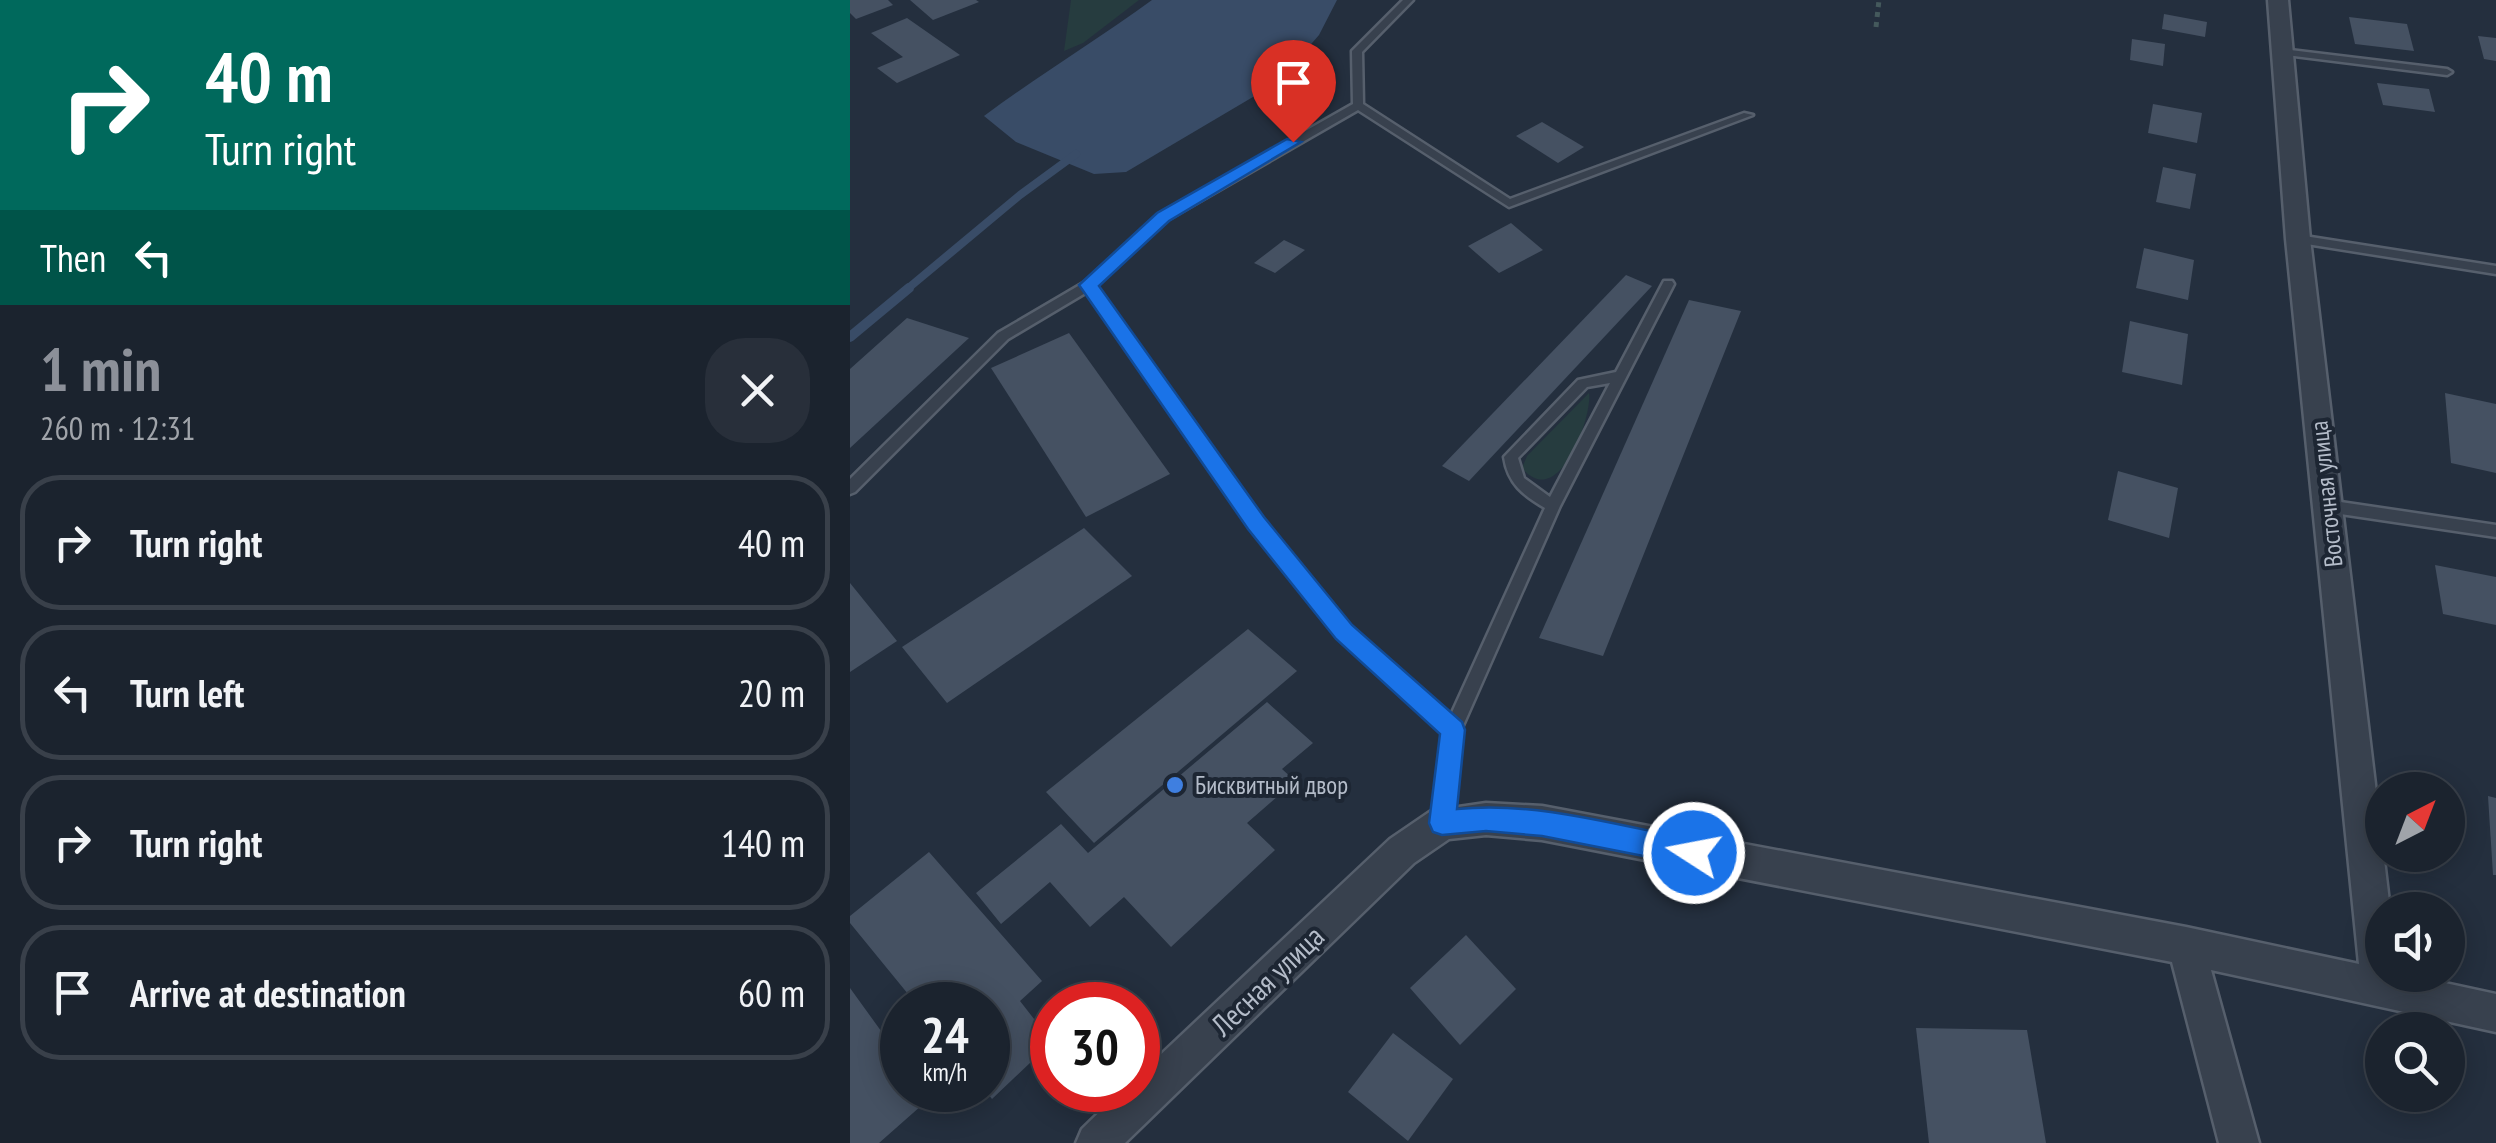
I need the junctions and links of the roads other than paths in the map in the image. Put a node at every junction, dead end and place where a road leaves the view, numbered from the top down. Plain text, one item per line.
1 (1408, 0) edge
2 (2278, 0) edge
3 (2282, 52) junction
4 (2447, 72) dead end
5 (1358, 105) junction
6 (1748, 115) dead end
7 (2298, 239) junction
8 (2496, 270) edge
9 (1668, 284) dead end
10 (1089, 285) junction
11 (1620, 376) junction
12 (850, 488) edge
13 (1553, 506) junction
14 (2327, 506) junction
15 (2496, 531) edge
16 (1453, 730) junction
17 (1442, 823) junction
18 (2370, 892) edge
19 (2186, 946) junction
20 (2365, 984) edge
21 (2402, 992) edge
22 (2496, 1013) edge
23 (1096, 1143) edge
24 (2239, 1143) edge

1 - 5 lane
2 - 3 street, Восточная улица
3 - 4 lane
3 - 7 street, Восточная улица
5 - 6 lane
5 - 10 lane
7 - 8 lane
7 - 14 street, Восточная улица
9 - 11 lane
10 - 12 lane
10 - 16 lane
11 - 13 lane
11 - 13 lane
13 - 16 lane
14 - 15 lane
14 - 18 street, Восточная улица
16 - 17 lane
17 - 19 street
17 - 23 street, Лесная улица
19 - 20 street
19 - 24 street
21 - 22 street

